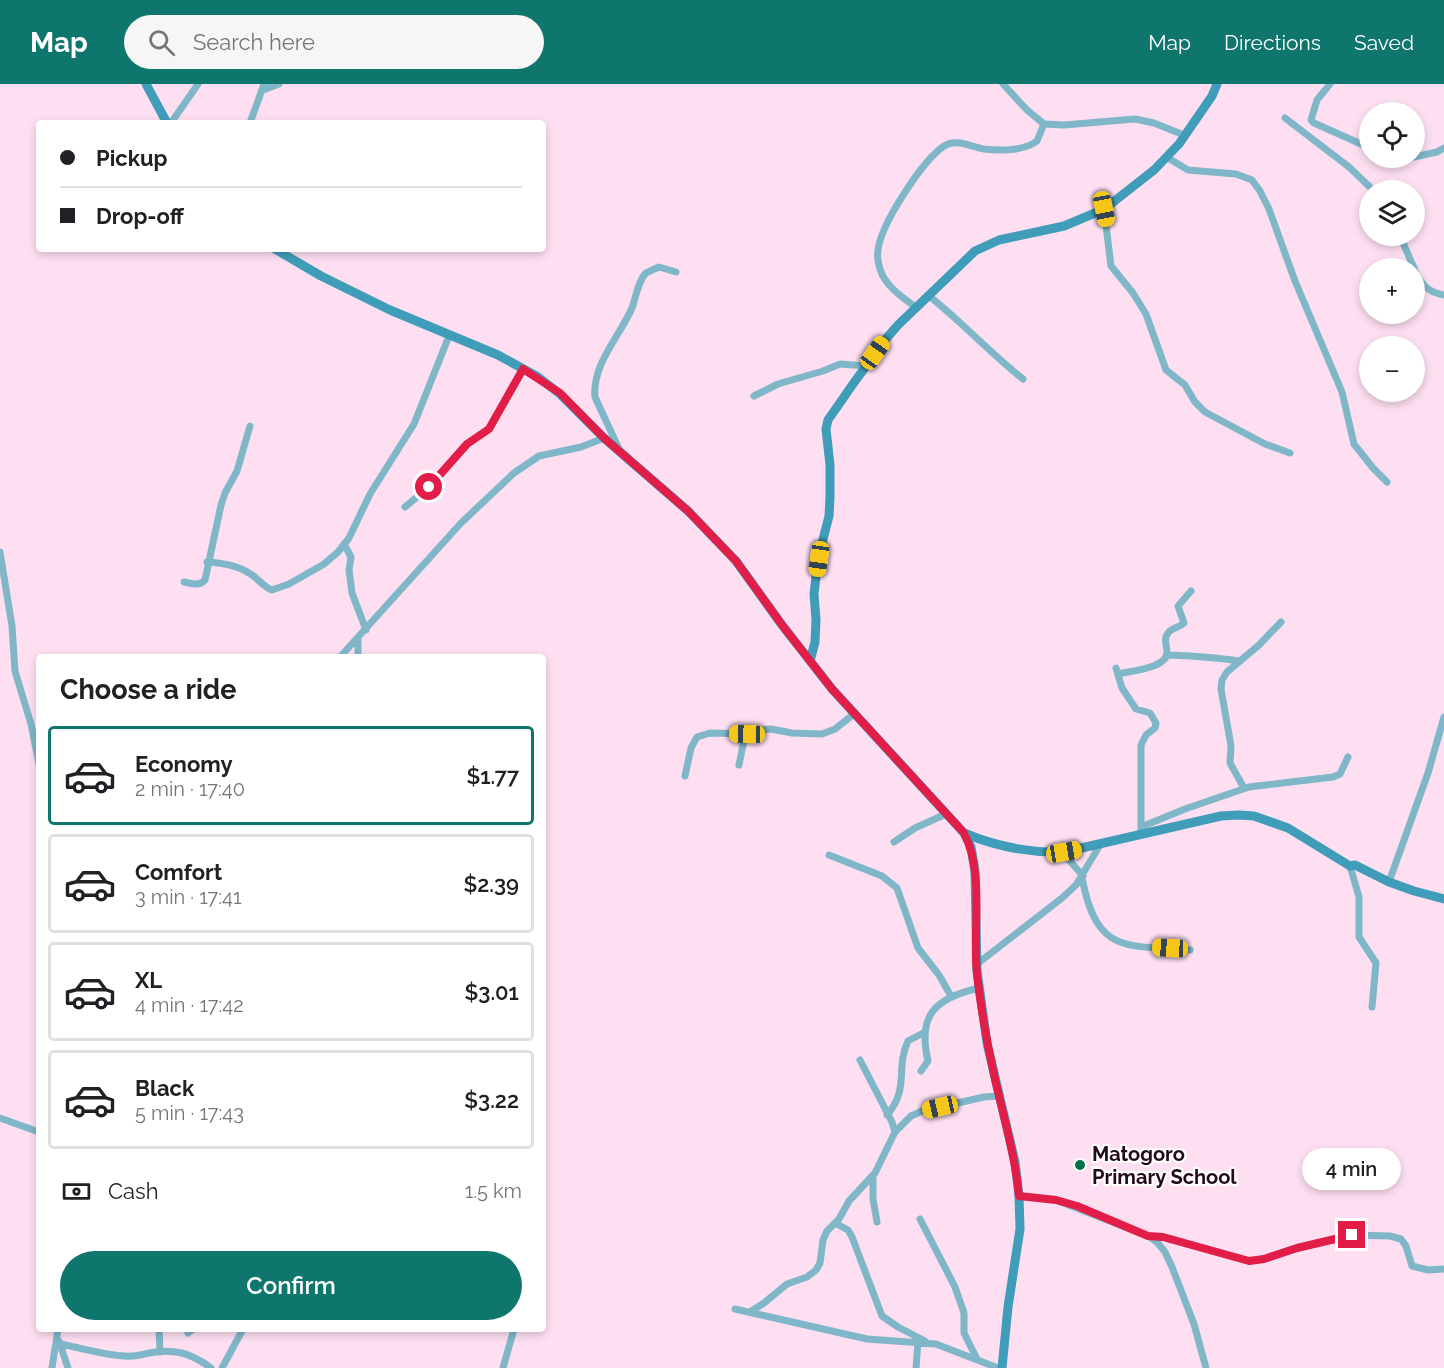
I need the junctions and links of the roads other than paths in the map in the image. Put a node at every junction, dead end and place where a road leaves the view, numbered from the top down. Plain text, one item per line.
1 (146, 84) edge
2 (198, 84) edge
3 (279, 84) edge
4 (1003, 84) edge
5 (1217, 84) edge
6 (1330, 84) edge
7 (263, 87) edge
8 (1285, 118) dead end
9 (165, 120) edge
10 (173, 120) edge
11 (251, 120) edge
12 (1044, 124) junction
13 (1185, 135) junction
14 (1359, 143) edge
15 (1443, 150) edge
16 (1425, 156) edge
17 (1168, 158) junction
18 (1363, 180) edge
19 (1104, 209) junction
20 (280, 252) edge
21 (676, 272) dead end
22 (1425, 288) edge
23 (1444, 295) edge
24 (929, 296) junction
25 (917, 308) junction
26 (449, 336) junction
27 (866, 366) junction
28 (523, 369) junction
29 (1023, 379) dead end
30 (754, 396) dead end
31 (250, 426) dead end
32 (604, 438) junction
33 (620, 452) junction
34 (1290, 453) dead end
35 (1387, 482) dead end
36 (405, 507) dead end
37 (344, 544) junction
38 (0, 552) edge
39 (207, 562) junction
40 (184, 582) dead end
41 (1191, 591) dead end
42 (1281, 622) dead end
43 (366, 630) junction
44 (358, 639) junction
45 (343, 654) edge
46 (358, 654) edge
47 (1168, 655) junction
48 (1239, 661) junction
49 (810, 662) junction
50 (854, 714) junction
51 (1444, 717) edge
52 (747, 734) junction
53 (36, 749) edge
54 (1348, 757) dead end
55 (739, 765) dead end
56 (685, 776) dead end
57 (1244, 788) junction
58 (946, 814) junction
59 (1141, 830) junction
60 (964, 833) junction
61 (894, 842) dead end
62 (1100, 845) junction
63 (1062, 852) junction
64 (829, 855) dead end
65 (1350, 866) junction
66 (1082, 877) junction
67 (1389, 882) junction
68 (1444, 899) edge
69 (1190, 950) dead end
70 (976, 964) junction
71 (979, 988) junction
72 (951, 996) junction
73 (1372, 1007) dead end
74 (925, 1032) junction
75 (860, 1060) dead end
76 (921, 1071) dead end
77 (999, 1096) junction
78 (887, 1115) junction
79 (0, 1118) edge
80 (36, 1131) edge
81 (895, 1132) junction
82 (873, 1175) junction
83 (1019, 1196) junction
84 (920, 1219) dead end
85 (877, 1222) dead end
86 (835, 1223) junction
87 (1148, 1236) junction
88 (1444, 1269) edge
89 (735, 1309) dead end
90 (750, 1312) junction
91 (58, 1332) edge
92 (159, 1332) edge
93 (241, 1332) edge
94 (513, 1332) edge
95 (918, 1342) junction
96 (928, 1342) junction
97 (60, 1344) junction
98 (160, 1352) junction
99 (977, 1359) junction
100 (199, 1364) edge
101 (52, 1368) edge
102 (68, 1368) edge
103 (211, 1368) edge
104 (222, 1368) edge
105 (503, 1368) edge
106 (916, 1368) edge
107 (1000, 1368) edge
108 (1206, 1368) edge

1 - 9 street
2 - 10 street
3 - 7 street
4 - 12 street
5 - 13 street
6 - 14 street
7 - 11 street
8 - 18 street
12 - 13 street
12 - 25 street
13 - 17 street
15 - 16 street
17 - 19 street
17 - 35 street
19 - 24 street
19 - 34 street
20 - 26 street
21 - 33 street
22 - 23 street
24 - 25 street
24 - 29 street
25 - 27 street
26 - 28 street
26 - 37 street
27 - 30 street
27 - 49 street
28 - 32 street
28 - 36 street
31 - 39 street
32 - 33 street
32 - 43 street
33 - 49 street
37 - 39 street
37 - 43 street
38 - 53 street
39 - 40 street
41 - 47 street
42 - 48 street
43 - 44 street
44 - 45 street
44 - 46 street
47 - 48 street
47 - 59 street
48 - 57 street
49 - 50 street
50 - 52 street
50 - 58 street
51 - 67 street
52 - 55 street
52 - 56 street
54 - 57 street
57 - 59 street
58 - 60 street
58 - 61 street
59 - 62 street
59 - 65 street
60 - 63 street
60 - 70 street
62 - 63 street
62 - 66 street
63 - 66 street
64 - 72 street
65 - 67 street
65 - 73 street
66 - 69 street
66 - 70 street
67 - 68 street
70 - 71 street
71 - 72 street
71 - 77 street
72 - 74 street
74 - 76 street
74 - 78 street
75 - 78 street
77 - 81 street
77 - 83 street
78 - 81 street
79 - 80 street
81 - 82 street
82 - 85 street
82 - 86 street
83 - 87 street
83 - 107 street
84 - 99 street
86 - 90 street
86 - 96 street
87 - 88 street
87 - 108 street
89 - 90 street
90 - 95 street
91 - 97 street
91 - 101 street
92 - 98 street
93 - 104 street
94 - 105 street
95 - 96 street
95 - 106 street
96 - 99 street
97 - 98 street
97 - 102 street
98 - 100 street
99 - 107 street
100 - 103 street

